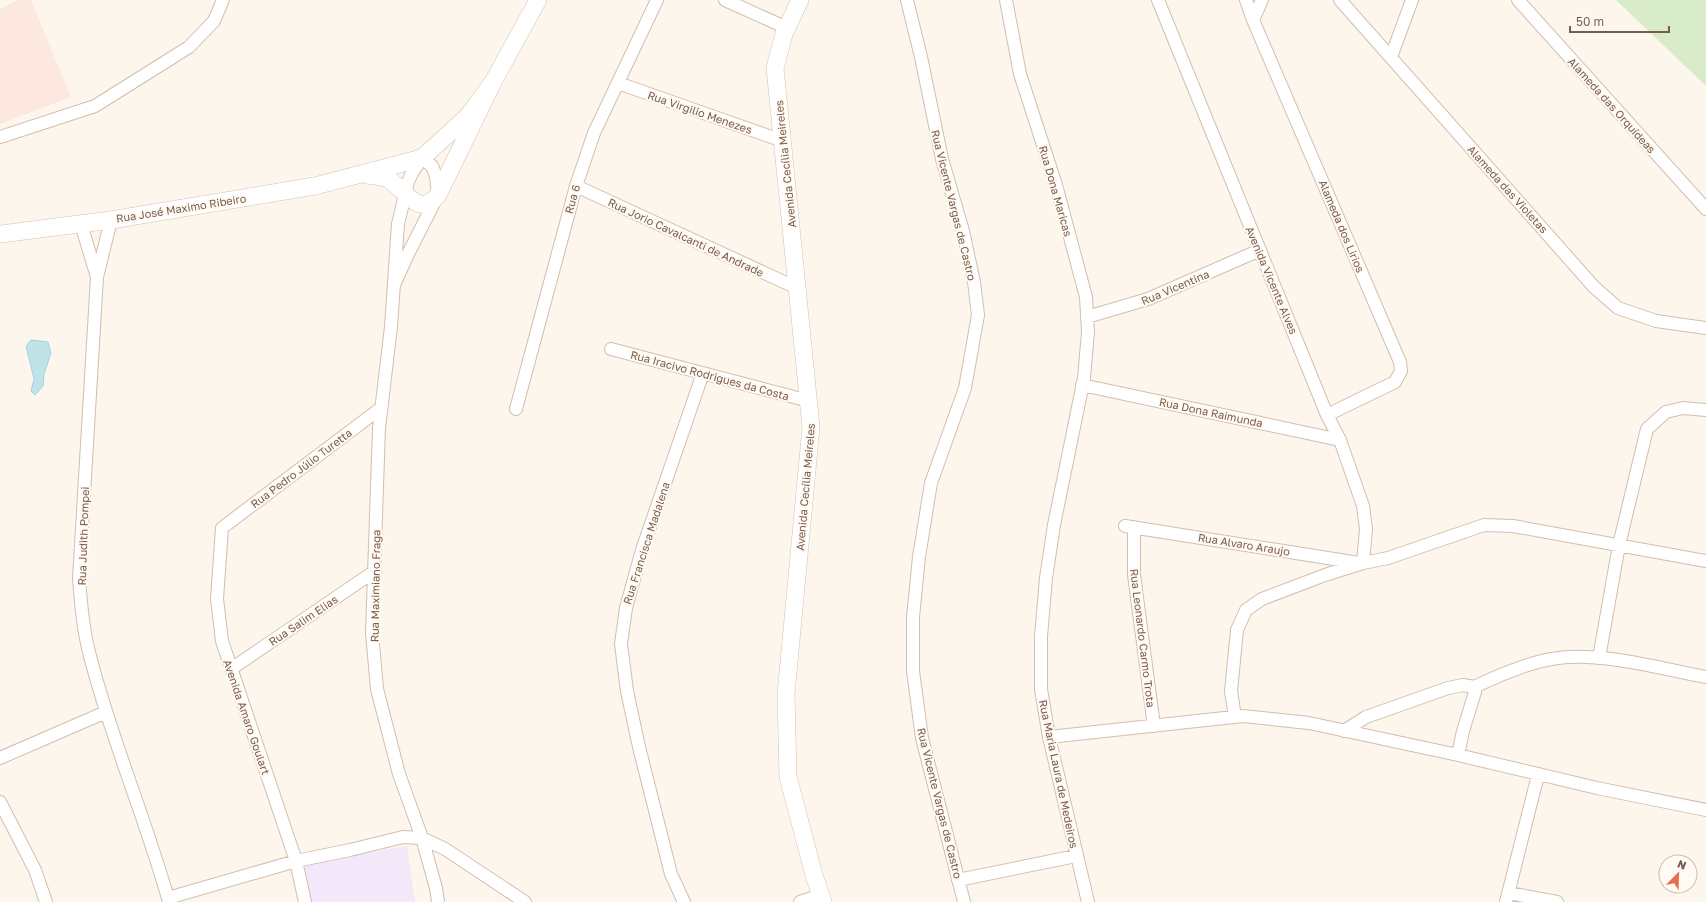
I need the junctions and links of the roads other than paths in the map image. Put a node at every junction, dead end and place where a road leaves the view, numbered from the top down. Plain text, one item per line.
1 (223, 0) edge
2 (538, 0) edge
3 (657, 0) edge
4 (725, 0) edge
5 (800, 0) edge
6 (907, 0) edge
7 (1006, 0) edge
8 (1158, 0) edge
9 (1246, 0) edge
10 (1262, 0) edge
11 (1340, 0) edge
12 (1412, 0) edge
13 (1518, 0) edge
14 (1253, 20) junction
15 (787, 28) junction
16 (1391, 57) junction
17 (493, 82) junction
18 (618, 83) junction
19 (0, 136) edge
20 (783, 141) junction
21 (422, 158) junction
22 (360, 175) junction
23 (576, 186) junction
24 (404, 194) junction
25 (438, 195) junction
26 (1706, 209) edge
27 (111, 220) junction
28 (81, 224) junction
29 (0, 234) edge
30 (1260, 250) junction
31 (97, 277) junction
32 (394, 285) junction
33 (797, 288) junction
34 (1088, 316) junction
35 (1706, 328) edge
36 (611, 349) dead end
37 (703, 373) junction
38 (1082, 385) junction
39 (809, 401) junction
40 (381, 408) junction
41 (516, 408) dead end
42 (1706, 410) edge
43 (1327, 415) junction
44 (1340, 440) junction
45 (1130, 526) joint
46 (222, 528) joint
47 (1619, 546) junction
48 (1706, 561) edge
49 (1363, 563) junction
50 (375, 571) junction
51 (1599, 658) junction
52 (231, 669) junction
53 (1706, 677) edge
54 (1474, 687) junction
55 (106, 712) junction
56 (1235, 717) junction
57 (1154, 726) junction
58 (1344, 731) junction
59 (1049, 737) junction
60 (1458, 755) junction
61 (0, 758) edge
62 (1538, 774) junction
63 (0, 802) edge
64 (1706, 810) edge
65 (422, 838) junction
66 (1076, 856) junction
67 (296, 861) junction
68 (958, 880) junction
69 (822, 898) edge
70 (1508, 898) edge
71 (169, 900) edge
72 (46, 902) edge
73 (305, 902) edge
74 (438, 902) edge
75 (525, 902) edge
76 (684, 902) edge
77 (800, 902) edge
78 (964, 902) edge
79 (1088, 902) edge
80 (1556, 902) edge

1 - 19 street
2 - 17 street, Rua José Maximo Ribeiro
3 - 18 street, Rua 6
4 - 15 street
5 - 15 street, Avenida Cecília Meireles
6 - 68 street, Rua Vicente Vargas de Castro
7 - 34 street, Rua Dona Maricas
8 - 30 street, Avenida Vicente Alves
9 - 14 street, Alameda dos Lirios
10 - 14 street
11 - 16 street, Alameda das Violetas
12 - 16 street
13 - 26 street, Alameda das Orquídeas
14 - 43 street, Alameda dos Lirios
15 - 20 street, Avenida Cecília Meireles
16 - 35 street, Alameda das Violetas
17 - 21 street, Rua José Maximo Ribeiro
17 - 25 street, Rua José Maximo Ribeiro
18 - 20 street, Rua Virgilio Menezes
18 - 23 street, Rua 6
20 - 33 street, Avenida Cecília Meireles
21 - 22 street, Rua José Maximo Ribeiro
21 - 24 street, Rua Maximiano Fraga
21 - 25 street
22 - 24 street, Rua José Maximo Ribeiro
22 - 27 street, Rua José Maximo Ribeiro
23 - 33 street, Rua Jorio Cavalcanti de Andrade
23 - 41 street, Rua 6
24 - 25 street, Rua José Maximo Ribeiro
24 - 32 street, Rua Maximiano Fraga
25 - 32 street, Rua Maximiano Fraga
27 - 28 street, Rua José Maximo Ribeiro
27 - 31 street, Rua Judith Pompei
28 - 29 street, Rua José Maximo Ribeiro
28 - 31 street, Rua Judith Pompei
30 - 34 street, Rua Vicentina
30 - 43 street, Avenida Vicente Alves
31 - 55 street, Rua Judith Pompei
32 - 40 street, Rua Maximiano Fraga
33 - 39 street, Avenida Cecília Meireles
34 - 38 street, Rua Dona Maricas
36 - 37 street, Rua Iracivo Rodrigues da Costa
37 - 39 street, Rua Iracivo Rodrigues da Costa
37 - 76 street, Rua Francisca Madalena
38 - 44 street, Rua Dona Raimunda
38 - 59 street, Rua Maria Laura de Medeiros
39 - 69 street, Avenida Cecília Meireles
40 - 46 street, Rua Pedro Júlio Turetta
40 - 50 street, Rua Maximiano Fraga
42 - 47 street
43 - 44 street, Avenida Vicente Alves
44 - 49 street, Avenida Vicente Alves
45 - 49 street, Rua Alvaro Araujo
45 - 57 street, Rua Leonardo Carmo Trota
46 - 52 street, Avenida Amaro Goulart
47 - 48 street
47 - 49 street
47 - 51 street
49 - 56 street
50 - 52 street, Rua Salim Elias
50 - 65 street, Rua Maximiano Fraga
51 - 53 street
51 - 54 street
52 - 67 street, Avenida Amaro Goulart
54 - 58 street
54 - 60 street
55 - 61 street
55 - 71 street, Rua Judith Pompei
56 - 57 street
56 - 58 street
57 - 59 street
58 - 60 street
59 - 66 street, Rua Maria Laura de Medeiros
60 - 62 street
62 - 64 street
62 - 70 street
63 - 72 street
65 - 67 street
65 - 74 street, Rua Maximiano Fraga
65 - 75 street
66 - 68 street
66 - 79 street, Rua Maria Laura de Medeiros
67 - 71 street
67 - 73 street, Avenida Amaro Goulart
68 - 78 street, Rua Vicente Vargas de Castro
69 - 77 street
70 - 80 street

